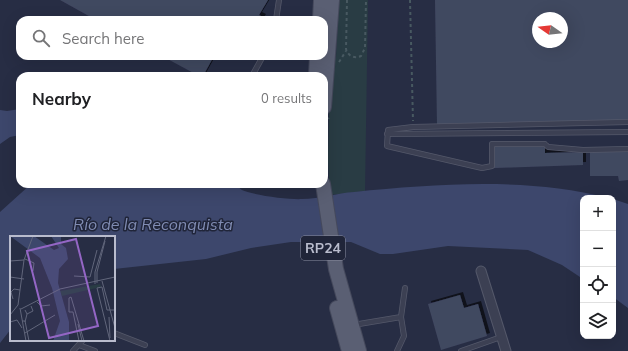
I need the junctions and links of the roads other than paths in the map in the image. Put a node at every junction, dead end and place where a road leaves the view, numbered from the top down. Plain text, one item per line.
1 (279, 0) edge
2 (321, 0) edge
3 (332, 0) edge
4 (277, 16) edge
5 (320, 16) edge
6 (328, 54) edge
7 (261, 60) edge
8 (317, 60) edge
9 (328, 60) edge
10 (254, 72) edge
11 (316, 72) edge
12 (327, 72) edge
13 (628, 122) edge
14 (628, 132) edge
15 (387, 134) junction
16 (628, 149) edge
17 (315, 188) edge
18 (324, 188) edge
19 (481, 271) dead end
20 (405, 288) dead end
21 (342, 308) junction
22 (401, 318) junction
23 (352, 325) junction
24 (115, 333) edge
25 (502, 337) junction
26 (82, 341) edge
27 (79, 345) junction
28 (145, 345) dead end
29 (73, 351) edge
30 (95, 351) edge
31 (349, 351) edge
32 (359, 351) edge
33 (397, 351) edge
34 (461, 351) edge
35 (506, 351) edge

1 - 4 lane
2 - 5 main road
3 - 6 main road
7 - 10 lane
8 - 11 main road
9 - 12 main road
13 - 15 lane
14 - 15 lane
15 - 16 lane
17 - 21 main road, RP24
18 - 21 main road, RP24
19 - 25 street
20 - 22 lane
21 - 23 main road, RP24
21 - 31 main road, RP24
22 - 23 lane
22 - 33 lane
23 - 32 main road, RP24
24 - 28 lane
25 - 34 lane
25 - 35 street
26 - 27 lane
27 - 29 lane
27 - 30 lane

